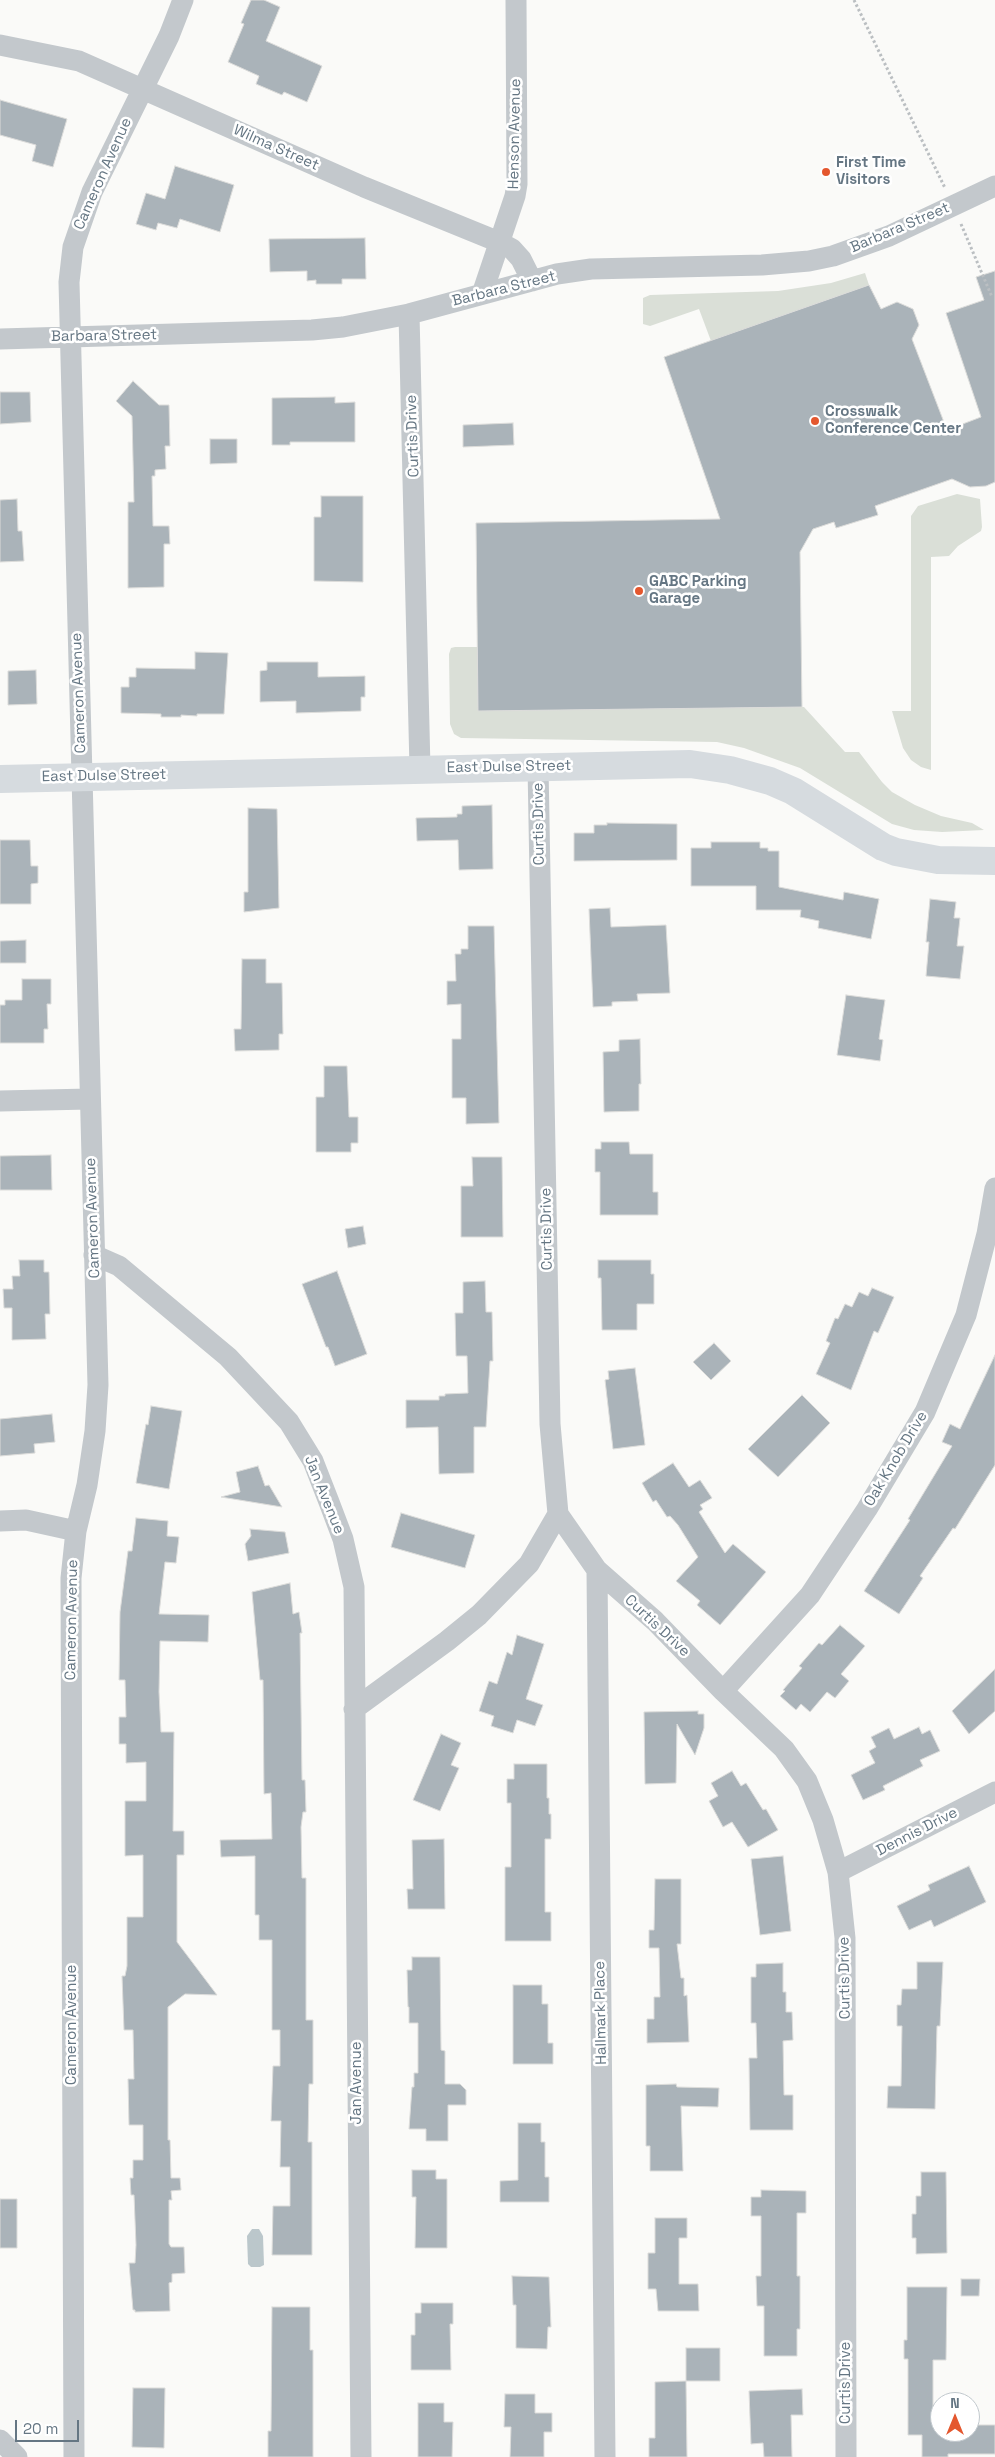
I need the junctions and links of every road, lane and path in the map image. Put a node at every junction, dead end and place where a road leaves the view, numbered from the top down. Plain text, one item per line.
1 (182, 0) edge
2 (516, 0) edge
3 (854, 0) edge
4 (0, 45) edge
5 (142, 88) junction
6 (995, 186) edge
7 (945, 188) dead end
8 (960, 221) dead end
9 (500, 242) junction
10 (532, 281) junction
11 (482, 294) junction
12 (992, 297) dead end
13 (410, 314) junction
14 (69, 337) junction
15 (0, 339) edge
16 (538, 766) junction
17 (420, 769) junction
18 (82, 776) junction
19 (0, 779) edge
20 (995, 861) edge
21 (89, 1099) junction
22 (0, 1100) edge
23 (995, 1188) edge
24 (94, 1255) junction
25 (558, 1514) junction
26 (0, 1521) edge
27 (76, 1531) junction
28 (597, 1570) junction
29 (723, 1691) junction
30 (354, 1709) junction
31 (995, 1792) edge
32 (838, 1872) junction
33 (0, 2440) edge
34 (17, 2457) edge
35 (74, 2457) edge
36 (361, 2457) edge
37 (605, 2457) edge
38 (846, 2457) edge

1 - 5 street, Cameron Avenue
2 - 9 street, Henson Avenue
3 - 7 path
4 - 5 street, Wilma Street
5 - 9 street, Wilma Street
5 - 14 street, Cameron Avenue
6 - 10 street, Barbara Street
8 - 12 path
9 - 10 street, Wilma Street
9 - 11 street, Henson Avenue
10 - 11 street, Barbara Street
11 - 13 street, Barbara Street
13 - 14 street, Barbara Street
13 - 17 street, Curtis Drive
14 - 15 street, Barbara Street
14 - 18 street, Cameron Avenue
16 - 17 street, East Dulse Street
16 - 20 street, East Dulse Street
16 - 25 street, Curtis Drive
17 - 18 street, East Dulse Street
18 - 19 street, East Dulse Street
18 - 21 street, Cameron Avenue
21 - 22 street
21 - 24 street, Cameron Avenue
23 - 29 street, Oak Knob Drive
24 - 27 street, Cameron Avenue
24 - 30 street, Jan Avenue
25 - 28 street, Curtis Drive
25 - 30 street
26 - 27 street
27 - 35 street, Cameron Avenue
28 - 29 street, Curtis Drive
28 - 37 street, Hallmark Place
29 - 32 street, Curtis Drive
30 - 36 street, Jan Avenue
31 - 32 street, Dennis Drive
32 - 38 street, Curtis Drive
33 - 34 street

